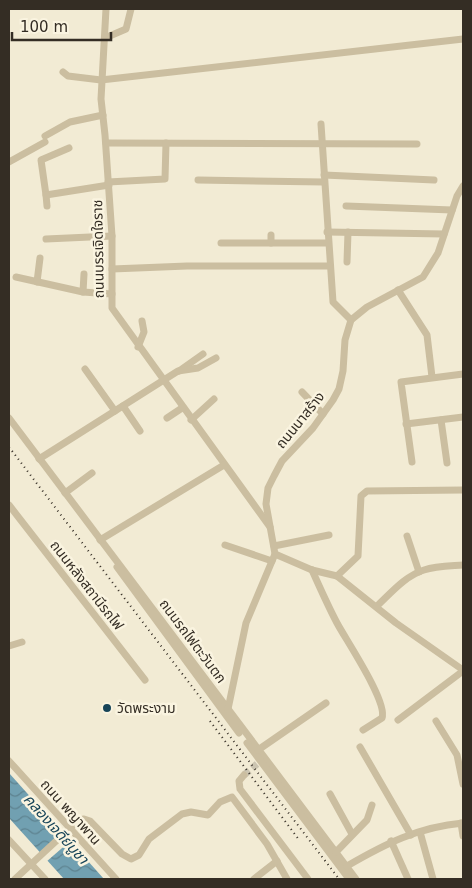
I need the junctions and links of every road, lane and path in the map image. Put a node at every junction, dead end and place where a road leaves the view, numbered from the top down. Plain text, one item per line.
1 (106, 9) edge
2 (131, 9) edge
3 (105, 38) junction
4 (463, 39) edge
5 (63, 72) dead end
6 (101, 80) junction
7 (103, 115) junction
8 (321, 124) dead end
9 (106, 143) junction
10 (166, 143) junction
11 (322, 144) junction
12 (417, 144) dead end
13 (69, 148) dead end
14 (9, 162) edge
15 (324, 178) junction
16 (198, 180) dead end
17 (434, 180) dead end
18 (108, 184) junction
19 (463, 186) edge
20 (46, 195) junction
21 (47, 206) dead end
22 (346, 206) dead end
23 (452, 210) junction
24 (327, 232) junction
25 (348, 232) junction
26 (444, 234) junction
27 (112, 236) junction
28 (46, 239) dead end
29 (221, 243) dead end
30 (328, 243) junction
31 (40, 258) dead end
32 (347, 262) dead end
33 (329, 266) junction
34 (112, 269) junction
35 (84, 274) dead end
36 (16, 277) dead end
37 (37, 282) junction
38 (398, 290) junction
39 (83, 292) junction
40 (112, 294) junction
41 (351, 320) junction
42 (142, 321) dead end
43 (138, 347) junction
44 (203, 354) dead end
45 (216, 358) dead end
46 (85, 369) dead end
47 (178, 371) junction
48 (463, 374) edge
49 (432, 378) junction
50 (162, 381) junction
51 (302, 392) dead end
52 (214, 399) dead end
53 (123, 406) junction
54 (182, 408) junction
55 (115, 411) junction
56 (323, 414) junction
57 (463, 417) edge
58 (9, 418) edge
59 (167, 418) dead end
60 (191, 420) junction
61 (441, 420) junction
62 (406, 424) junction
63 (140, 432) dead end
64 (39, 459) junction
65 (412, 462) dead end
66 (447, 463) dead end
67 (224, 465) junction
68 (92, 472) dead end
69 (463, 490) edge
70 (65, 493) junction
71 (9, 505) edge
72 (17, 516) junction
73 (9, 517) edge
74 (271, 529) junction
75 (329, 535) dead end
76 (407, 536) dead end
77 (100, 540) junction
78 (225, 545) dead end
79 (274, 546) junction
80 (108, 549) junction
81 (275, 554) junction
82 (272, 561) junction
83 (463, 565) edge
84 (312, 570) junction
85 (419, 572) junction
86 (337, 576) junction
87 (377, 606) junction
88 (22, 642) dead end
89 (9, 646) edge
90 (463, 671) edge
91 (145, 680) dead end
92 (326, 703) dead end
93 (228, 709) junction
94 (398, 720) dead end
95 (436, 721) dead end
96 (363, 730) dead end
97 (360, 747) dead end
98 (258, 750) junction
99 (460, 754) edge
100 (9, 762) edge
101 (244, 775) dead end
102 (463, 784) edge
103 (330, 794) dead end
104 (372, 805) dead end
105 (462, 823) edge
106 (70, 830) junction
107 (420, 832) junction
108 (352, 834) junction
109 (411, 835) junction
110 (463, 836) edge
111 (9, 840) edge
112 (391, 841) junction
113 (336, 852) junction
114 (277, 861) junction
115 (32, 865) junction
116 (346, 866) junction
117 (15, 879) edge
118 (45, 879) edge
119 (116, 879) edge
120 (255, 879) edge
121 (287, 879) edge
122 (308, 879) edge
123 (349, 879) edge
124 (356, 879) edge
125 (408, 879) edge
126 (433, 879) edge

1 - 3 street, ถนนบรรเจิดใจราช
2 - 3 street
3 - 6 street, ถนนบรรเจิดใจราช
4 - 6 street
5 - 6 street
6 - 7 street, ถนนบรรเจิดใจราช
7 - 9 street, ถนนบรรเจิดใจราช
7 - 14 street
8 - 11 street
9 - 10 street
9 - 18 street, ถนนบรรเจิดใจราช
10 - 11 street
10 - 18 street
11 - 12 street
11 - 15 street
13 - 20 street
15 - 16 street
15 - 17 street
15 - 24 street
18 - 20 street
18 - 27 street, ถนนบรรเจิดใจราช
19 - 23 street
20 - 21 street
22 - 23 street
23 - 26 street
24 - 25 street
24 - 30 street
25 - 26 street
25 - 32 street
26 - 38 street
27 - 28 street
27 - 34 street, ถนนบรรเจิดใจราช
29 - 30 street
30 - 33 street
31 - 37 street
33 - 34 street
33 - 41 street
34 - 40 street, ถนนบรรเจิดใจราช
35 - 39 street
36 - 37 street
37 - 39 street
38 - 41 street
38 - 49 street
39 - 40 street
40 - 43 street, ถนนบรรเจิดใจราช
41 - 56 street, ถนนนาสร้าง
42 - 43 street
43 - 50 street, ถนนบรรเจิดใจราช
44 - 47 street
45 - 47 street
46 - 55 street
47 - 50 street
48 - 49 street
49 - 62 street
50 - 53 street
50 - 54 street, ถนนบรรเจิดใจราช
51 - 56 street
52 - 60 street
53 - 55 street
53 - 63 street
54 - 59 street
54 - 60 street, ถนนบรรเจิดใจราช
55 - 64 street
56 - 74 street, ถนนนาสร้าง
57 - 61 street
58 - 64 street, ถนนรถไฟตะวันตก
60 - 67 street, ถนนบรรเจิดใจราช
61 - 62 street
61 - 66 street
62 - 65 street
64 - 70 street, ถนนรถไฟตะวันตก
67 - 74 street, ถนนบรรเจิดใจราช
67 - 77 street
68 - 70 street
69 - 86 street
70 - 77 street, ถนนรถไฟตะวันตก
71 - 72 street, ถนนหลังสถานีรถไฟ
72 - 73 street
72 - 91 street, ถนนหลังสถานีรถไฟ
74 - 79 street, ถนนนาสร้าง
75 - 79 street
76 - 85 street
77 - 80 street, ถนนรถไฟตะวันตก
78 - 82 street
79 - 81 street, ถนนนาสร้าง
80 - 93 street, ถนนรถไฟตะวันตก
80 - 123 street
81 - 82 street
81 - 84 street
82 - 93 street
83 - 85 street
84 - 86 street
84 - 96 street
85 - 87 street
86 - 87 street
87 - 90 street
88 - 89 street
90 - 94 street
92 - 98 street
93 - 98 street, ถนนรถไฟตะวันตก
95 - 99 street
97 - 109 street
98 - 113 street, ถนนรถไฟตะวันตก
99 - 102 street
100 - 106 street, ถนน พญาพาน
101 - 122 street
103 - 108 street
104 - 108 street
105 - 107 street
105 - 110 street
106 - 114 street
106 - 115 street
106 - 119 street, ถนน พญาพาน
107 - 109 street
107 - 126 street
108 - 113 street
109 - 112 street
111 - 115 street
112 - 116 street
112 - 125 street
113 - 116 street, ถนนรถไฟตะวันตก
114 - 120 street
114 - 121 street
115 - 117 street
115 - 118 street
116 - 124 street, ถนนรถไฟตะวันตก

